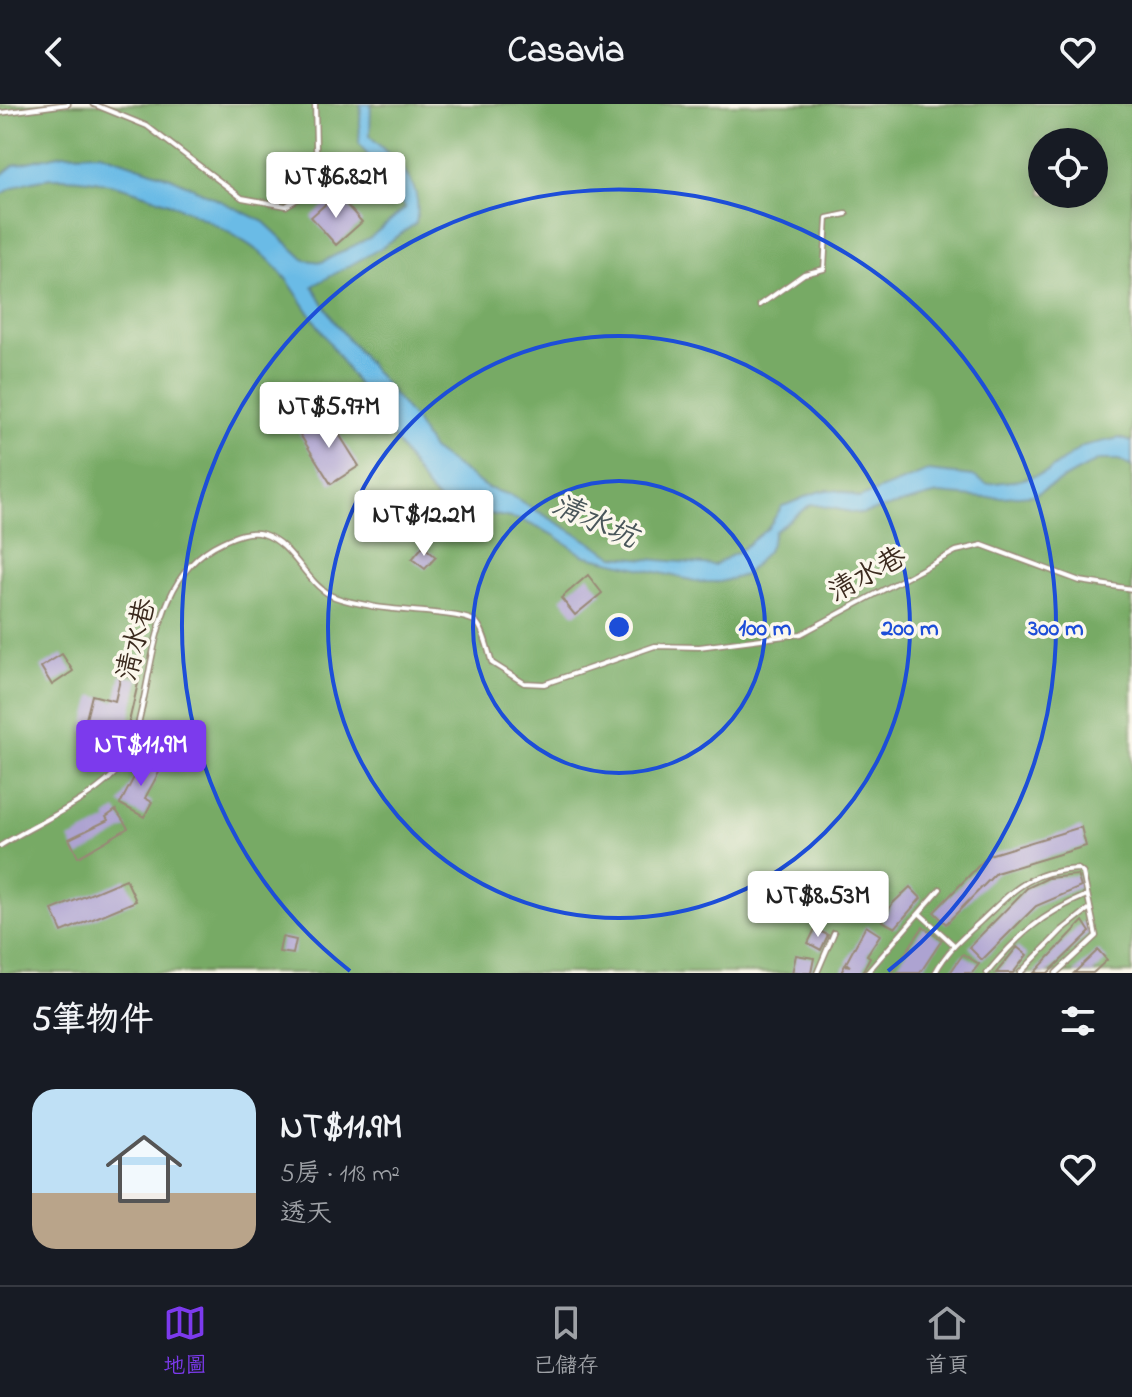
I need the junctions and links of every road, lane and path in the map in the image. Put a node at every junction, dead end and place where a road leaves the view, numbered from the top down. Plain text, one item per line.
1 (68, 104) edge
2 (93, 104) edge
3 (315, 104) edge
4 (0, 113) edge
5 (846, 214) dead end
6 (760, 305) dead end
7 (1132, 589) edge
8 (0, 846) edge
9 (940, 889) dead end
10 (1087, 895) junction
11 (1090, 908) junction
12 (919, 913) junction
13 (834, 933) dead end
14 (954, 945) junction
15 (817, 973) edge
16 (867, 973) edge
17 (935, 973) edge
18 (987, 973) edge
19 (1020, 973) edge
20 (1056, 973) edge

1 - 4 lane
2 - 3 lane
5 - 6 lane
7 - 8 lane, 清水巷
9 - 12 lane
10 - 11 lane
10 - 14 lane
10 - 18 lane
11 - 19 lane
11 - 20 lane
12 - 14 lane
12 - 16 lane
13 - 15 lane
14 - 17 lane

